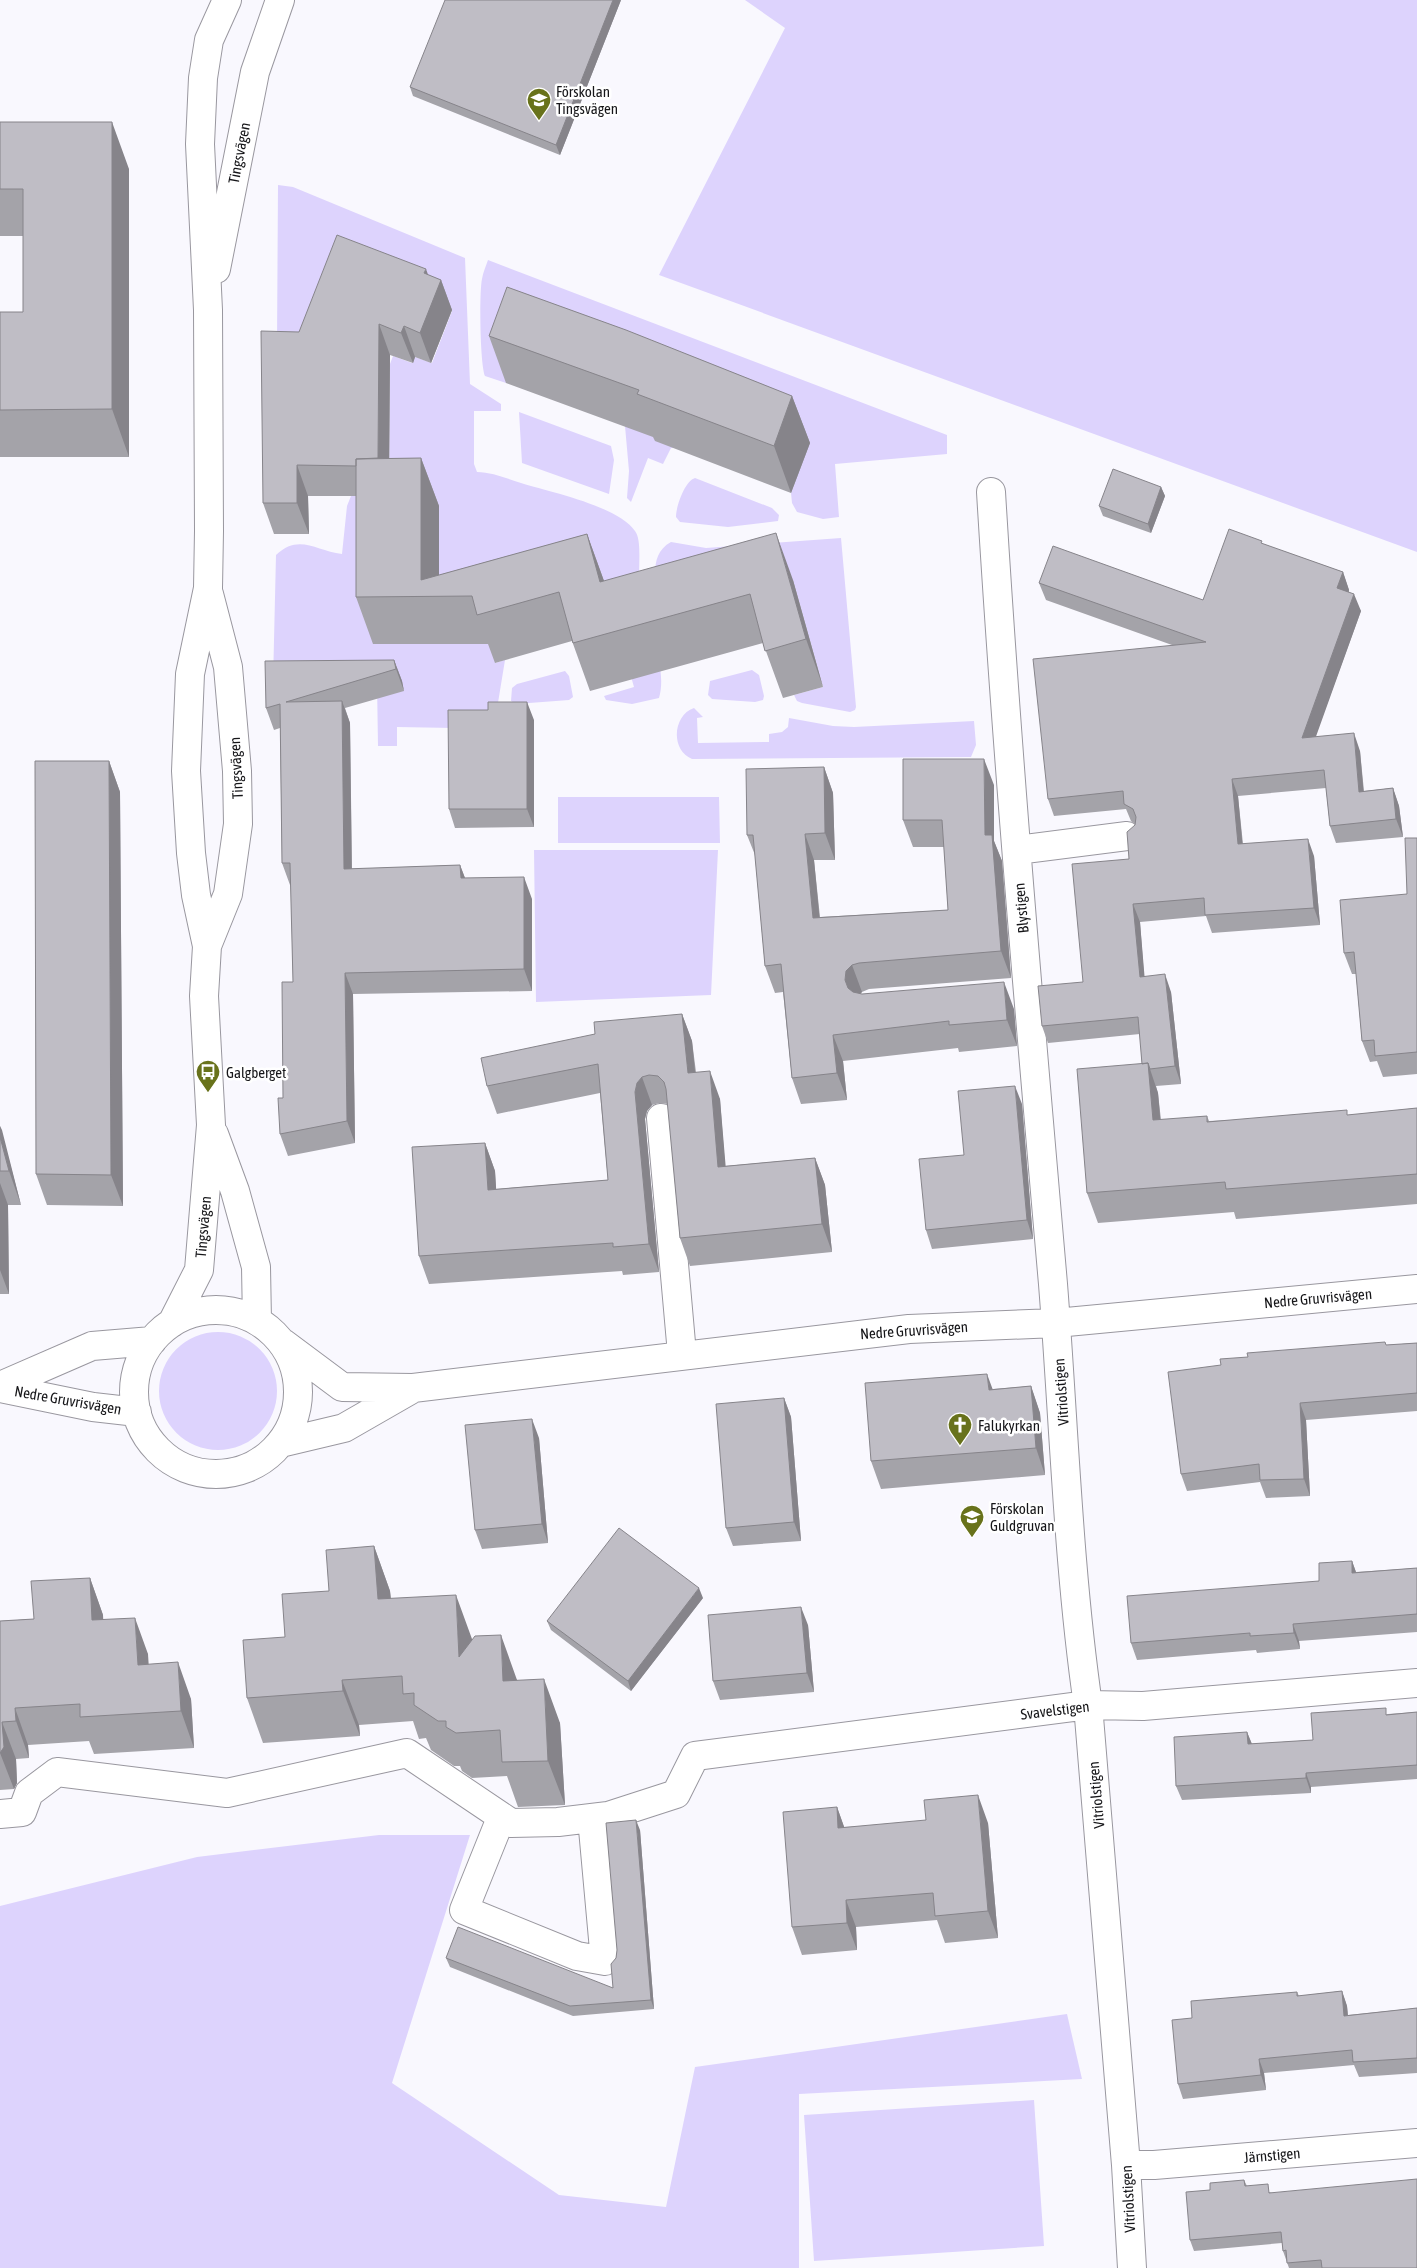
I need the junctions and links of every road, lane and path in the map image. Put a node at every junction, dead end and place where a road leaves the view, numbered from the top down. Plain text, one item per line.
1 (227, 0) edge
2 (280, 0) edge
3 (208, 310) junction
4 (991, 492) dead end
5 (208, 588) junction
6 (1127, 836) edge
7 (1017, 850) junction
8 (207, 946) junction
9 (1028, 992) junction
10 (999, 994) edge
11 (661, 1118) dead end
12 (211, 1126) junction
13 (1417, 1289) edge
14 (257, 1321) junction
15 (172, 1323) junction
16 (1056, 1323) junction
17 (152, 1341) junction
18 (283, 1343) junction
19 (682, 1354) junction
20 (0, 1387) edge
21 (413, 1388) junction
22 (137, 1412) junction
23 (281, 1443) junction
24 (1417, 1683) edge
25 (1088, 1705) junction
26 (0, 1814) edge
27 (501, 1818) junction
28 (592, 1818) junction
29 (1417, 2143) edge
30 (1126, 2164) junction
31 (1132, 2268) edge

1 - 3 street, Tingsvägen
2 - 3 street, Tingsvägen
3 - 5 street, Tingsvägen
4 - 7 street, Blystigen
5 - 8 street, Tingsvägen
5 - 8 street, Tingsvägen
6 - 7 street
7 - 9 street, Blystigen
8 - 12 street, Tingsvägen
9 - 10 street
9 - 16 street, Blystigen
11 - 19 street
12 - 14 street, Tingsvägen
12 - 15 street, Tingsvägen
13 - 16 street, Nedre Gruvrisvägen
14 - 15 street
14 - 18 street
15 - 17 street
16 - 19 street, Nedre Gruvrisvägen
16 - 25 street, Vitriolstigen
17 - 20 street, Nedre Gruvrisvägen
17 - 22 street
18 - 21 street, Nedre Gruvrisvägen
18 - 23 street
19 - 21 street, Nedre Gruvrisvägen
20 - 22 street, Nedre Gruvrisvägen
21 - 23 street, Nedre Gruvrisvägen
22 - 23 street
24 - 25 street, Svavelstigen
25 - 28 street, Svavelstigen
25 - 30 street, Vitriolstigen
26 - 27 street
27 - 28 street
27 - 28 street
29 - 30 street, Järnstigen
30 - 31 street, Vitriolstigen

